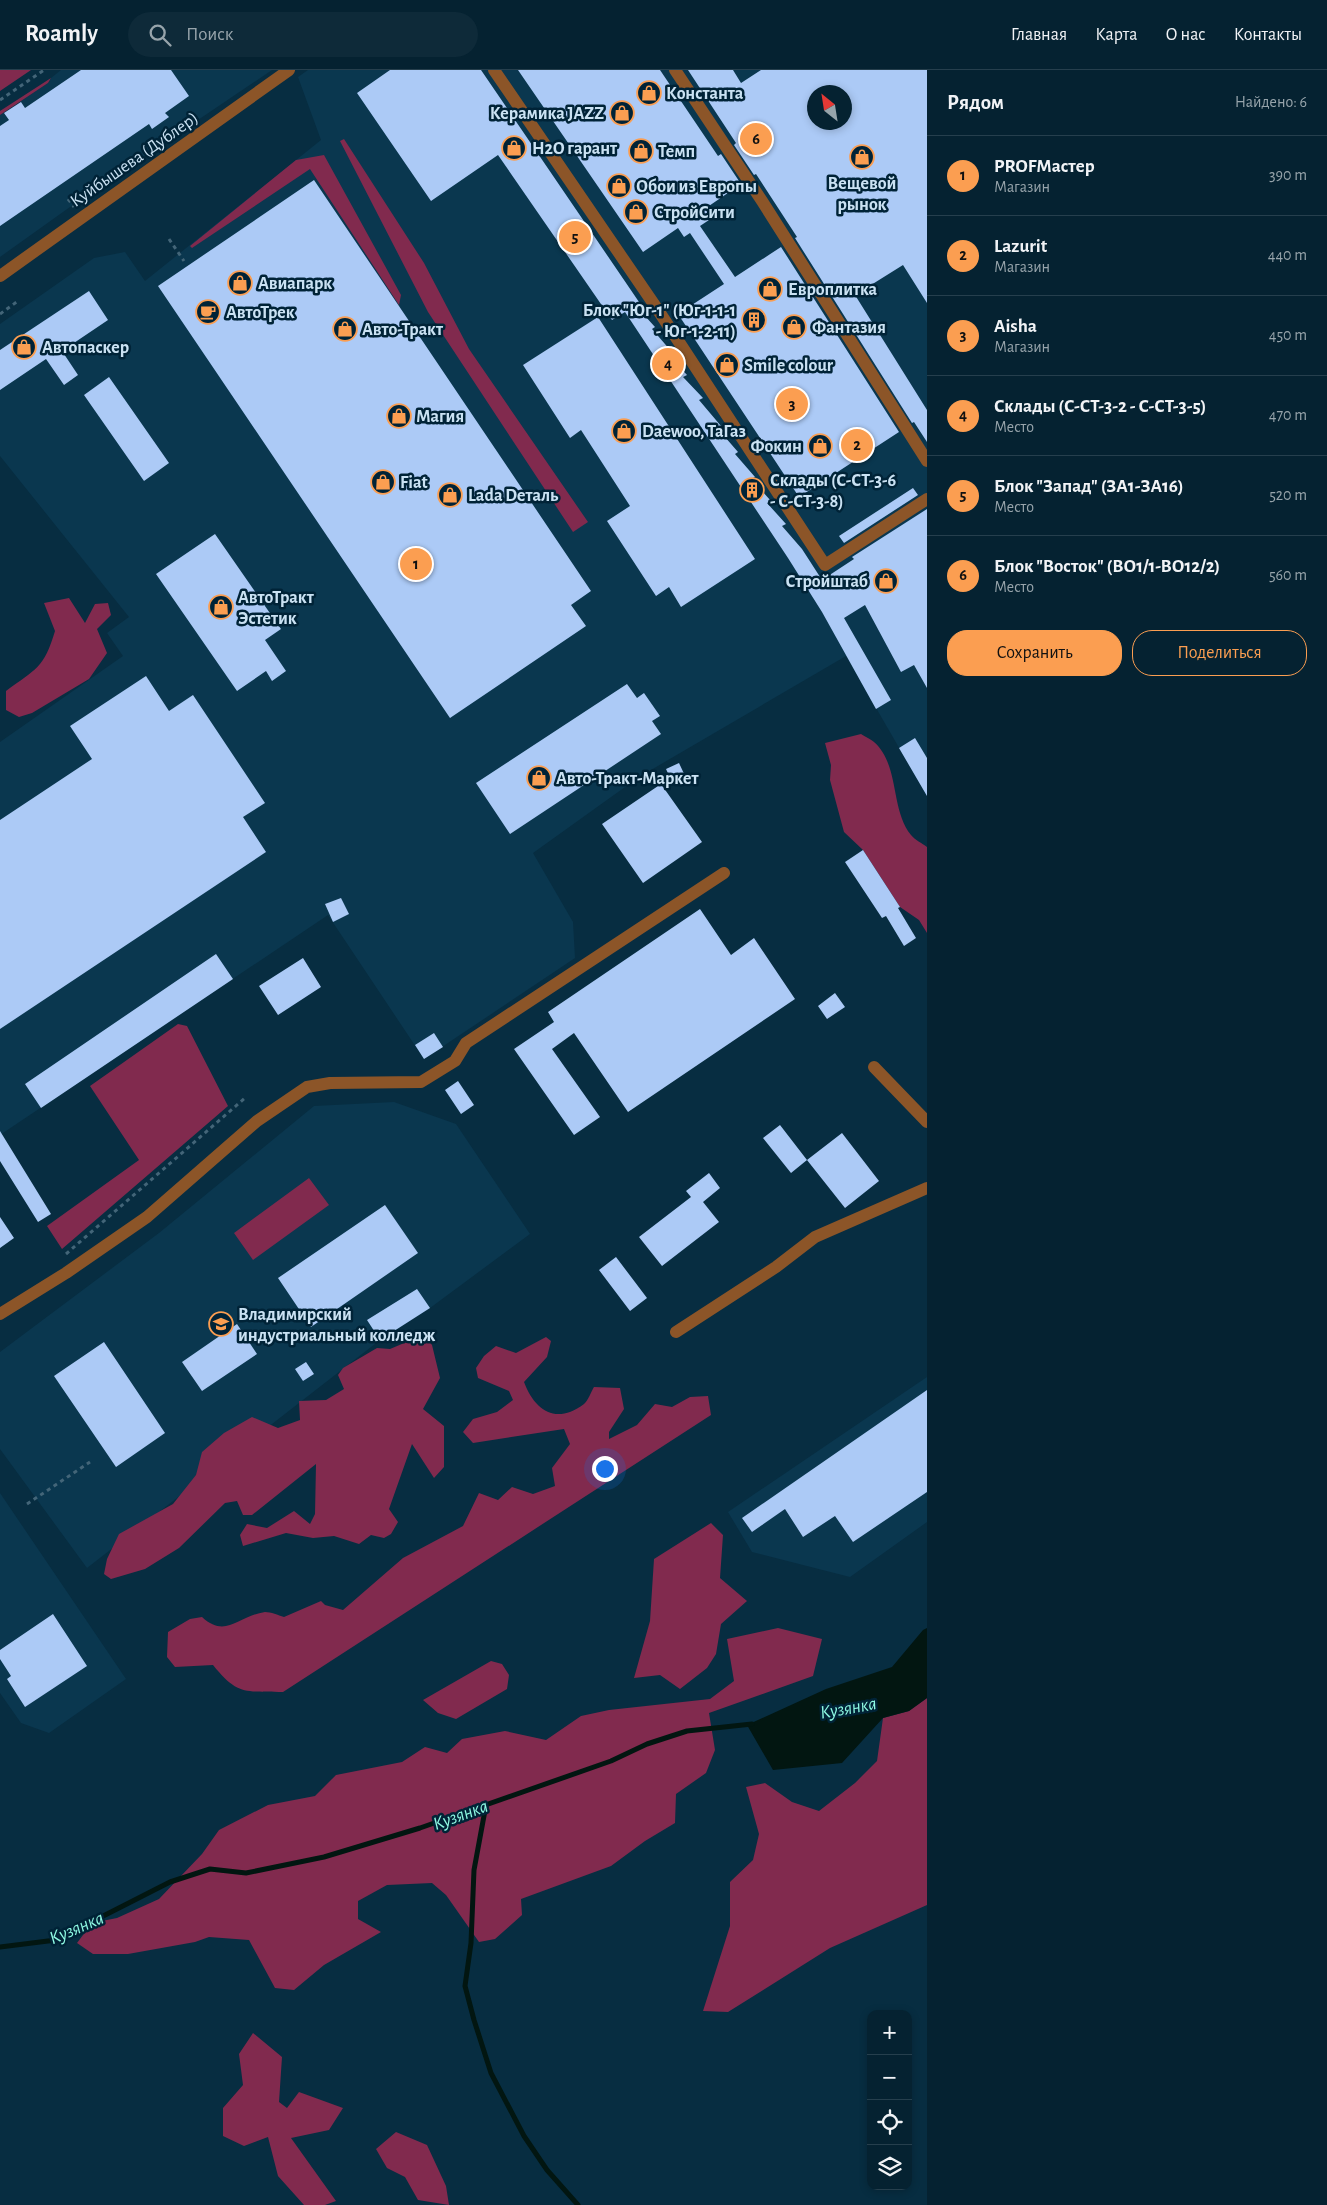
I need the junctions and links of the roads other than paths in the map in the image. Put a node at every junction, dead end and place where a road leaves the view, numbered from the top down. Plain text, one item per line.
1 (289, 70) edge
2 (494, 70) edge
3 (675, 70) edge
4 (0, 276) edge
5 (927, 460) edge
6 (927, 499) edge
7 (724, 873) dead end
8 (874, 1067) dead end
9 (927, 1122) edge
10 (927, 1188) edge
11 (0, 1314) edge
12 (676, 1332) dead end

1 - 4 street, Куйбышева (Дублер)
2 - 6 street
3 - 5 street
7 - 11 street
8 - 9 street
10 - 12 street

